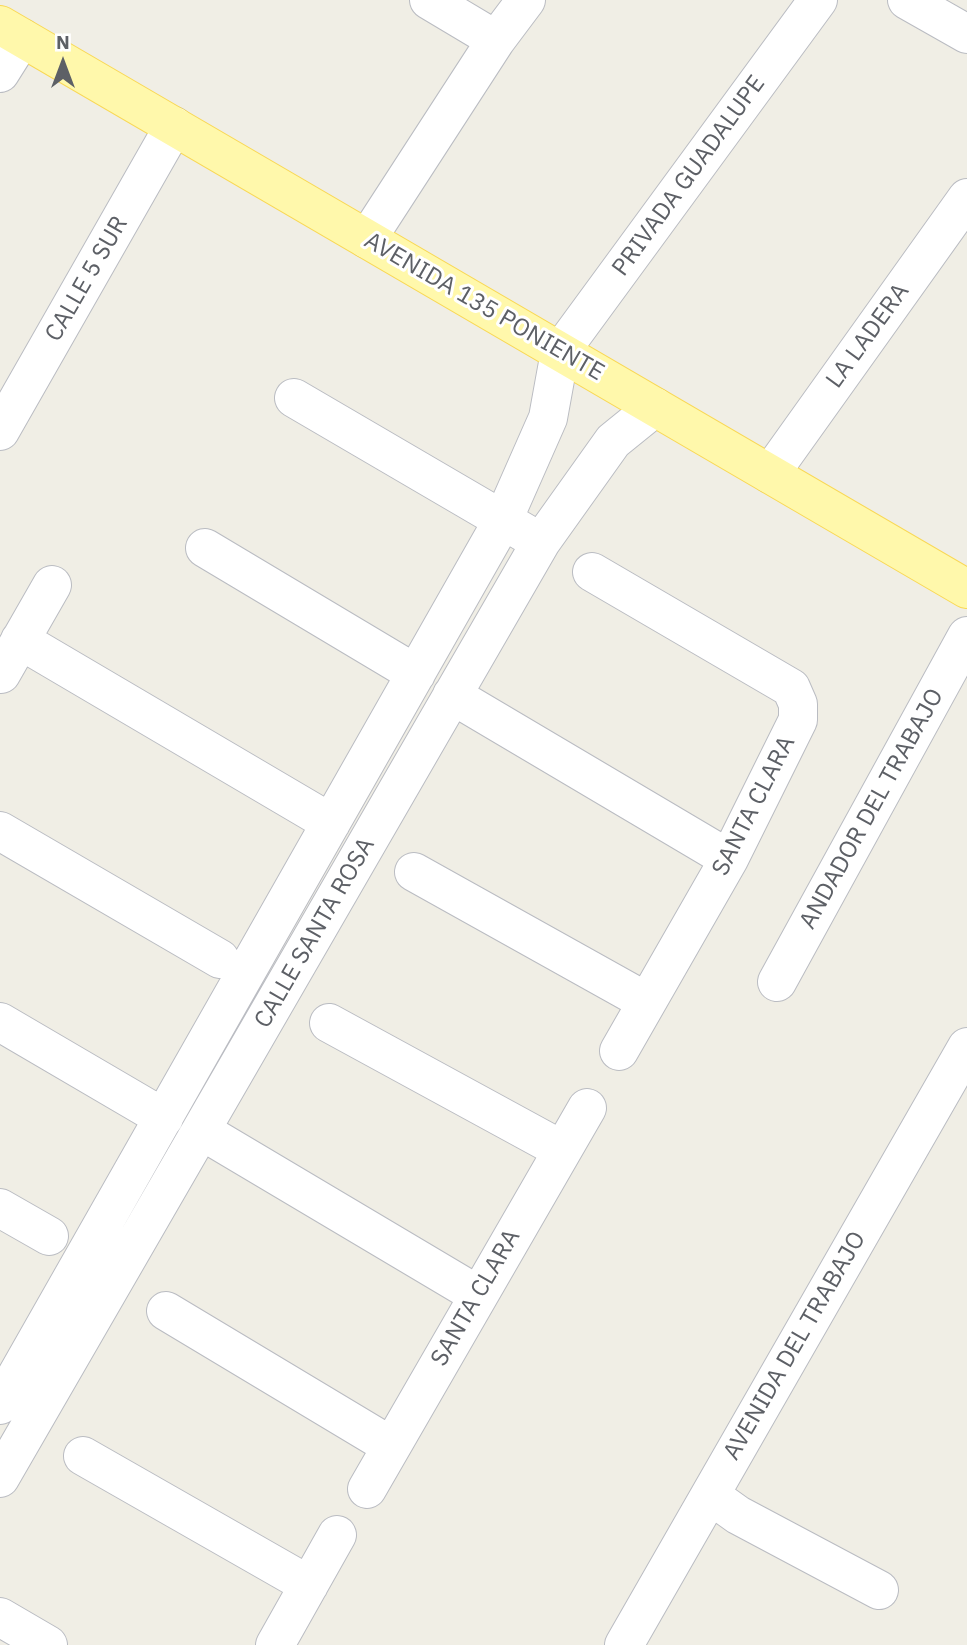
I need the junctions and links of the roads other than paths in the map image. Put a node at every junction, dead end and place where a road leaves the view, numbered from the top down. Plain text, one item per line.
1 (429, 0) edge
2 (526, 0) edge
3 (818, 0) edge
4 (907, 0) edge
5 (11, 31) edge
6 (967, 34) edge
7 (496, 40) junction
8 (0, 73) edge
9 (174, 127) junction
10 (967, 198) edge
11 (367, 239) junction
12 (560, 352) junction
13 (294, 398) dead end
14 (654, 407) junction
15 (0, 430) edge
16 (770, 474) junction
17 (503, 520) junction
18 (541, 542) junction
19 (205, 548) dead end
20 (592, 572) dead end
21 (52, 585) dead end
22 (967, 589) edge
23 (967, 636) edge
24 (20, 640) junction
25 (1, 674) edge
26 (416, 674) junction
27 (452, 695) junction
28 (331, 823) junction
29 (0, 831) edge
30 (729, 859) junction
31 (414, 872) dead end
32 (220, 959) dead end
33 (777, 982) dead end
34 (647, 1002) junction
35 (0, 1022) edge
36 (329, 1023) dead end
37 (967, 1047) edge
38 (619, 1051) dead end
39 (587, 1108) dead end
40 (164, 1118) junction
41 (202, 1131) junction
42 (562, 1150) junction
43 (125, 1186) junction
44 (158, 1207) junction
45 (0, 1208) edge
46 (49, 1236) dead end
47 (478, 1295) junction
48 (166, 1311) dead end
49 (0, 1405) edge
50 (391, 1446) junction
51 (83, 1456) dead end
52 (0, 1478) edge
53 (367, 1489) dead end
54 (710, 1495) junction
55 (337, 1535) dead end
56 (309, 1585) junction
57 (879, 1590) dead end
58 (0, 1617) edge
59 (48, 1645) edge
60 (275, 1645) edge
61 (624, 1645) edge

1 - 7 street
2 - 7 street
3 - 12 street, PRIVADA GUADALUPE
4 - 6 street
5 - 8 street
5 - 9 main road, AVENIDA 135 PONIENTE
7 - 11 street
9 - 11 main road, AVENIDA 135 PONIENTE
9 - 15 street, CALLE 5 SUR
10 - 16 street, LA LADERA
11 - 12 main road, AVENIDA 135 PONIENTE
12 - 14 main road, AVENIDA 135 PONIENTE
12 - 17 street, CALLE SANTA ROSA
13 - 17 street
14 - 16 main road, AVENIDA 135 PONIENTE
14 - 18 street, CALLE SANTA ROSA
16 - 22 main road, AVENIDA 135 PONIENTE
17 - 18 street
17 - 26 street, CALLE SANTA ROSA
18 - 27 street, CALLE SANTA ROSA
19 - 26 street
20 - 30 street, SANTA CLARA
21 - 24 street
23 - 33 street, ANDADOR DEL TRABAJO
24 - 25 street
24 - 28 street
26 - 28 street, CALLE SANTA ROSA
27 - 30 street
27 - 41 street, CALLE SANTA ROSA
28 - 40 street, CALLE SANTA ROSA
29 - 32 street
30 - 34 street, SANTA CLARA
31 - 34 street
34 - 38 street, SANTA CLARA
35 - 40 street
36 - 42 street
37 - 54 street, AVENIDA DEL TRABAJO
39 - 42 street, SANTA CLARA
40 - 43 street, CALLE SANTA ROSA
41 - 44 street, CALLE SANTA ROSA
41 - 47 street
42 - 47 street, SANTA CLARA
43 - 44 street
43 - 49 street, CALLE SANTA ROSA
44 - 52 street, CALLE SANTA ROSA
45 - 46 street
47 - 50 street, SANTA CLARA
48 - 50 street
50 - 53 street, SANTA CLARA
51 - 56 street
54 - 57 street
54 - 61 street, AVENIDA DEL TRABAJO
55 - 56 street
56 - 60 street
58 - 59 street

